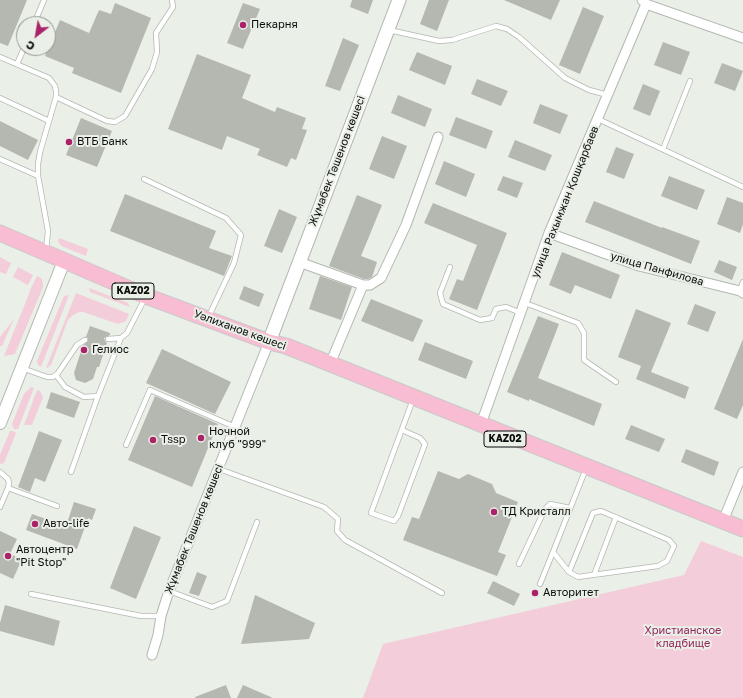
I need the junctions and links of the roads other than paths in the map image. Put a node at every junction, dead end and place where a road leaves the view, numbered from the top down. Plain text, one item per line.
1 (44, 0) edge
2 (172, 0) edge
3 (399, 0) edge
4 (643, 2) edge
5 (37, 16) edge
6 (388, 30) junction
7 (743, 38) edge
8 (20, 56) edge
9 (0, 57) edge
10 (17, 64) junction
11 (690, 81) dead end
12 (608, 95) junction
13 (56, 97) junction
14 (0, 98) edge
15 (598, 119) junction
16 (49, 121) junction
17 (438, 137) dead end
18 (663, 149) junction
19 (0, 159) edge
20 (38, 176) junction
21 (144, 179) dead end
22 (743, 187) edge
23 (0, 233) edge
24 (550, 233) junction
25 (46, 253) junction
26 (64, 261) junction
27 (299, 262) junction
28 (450, 267) dead end
29 (743, 282) edge
30 (363, 285) junction
31 (741, 292) edge
32 (146, 296) junction
33 (525, 303) junction
34 (521, 313) junction
35 (207, 319) junction
36 (120, 338) junction
37 (108, 339) dead end
38 (85, 340) dead end
39 (269, 342) junction
40 (330, 364) junction
41 (22, 368) junction
42 (56, 375) junction
43 (616, 382) dead end
44 (98, 396) junction
45 (412, 402) junction
46 (0, 423) edge
47 (481, 424) junction
48 (235, 426) junction
49 (402, 430) junction
50 (126, 445) dead end
51 (219, 469) junction
52 (585, 471) junction
53 (0, 472) edge
54 (71, 472) dead end
55 (743, 472) edge
56 (8, 488) junction
57 (57, 506) dead end
58 (0, 507) edge
59 (570, 508) junction
60 (616, 518) junction
61 (723, 521) junction
62 (258, 522) dead end
63 (743, 529) edge
64 (743, 535) edge
65 (553, 552) junction
66 (519, 564) dead end
67 (569, 572) junction
68 (594, 574) junction
69 (540, 584) dead end
70 (169, 591) junction
71 (31, 594) dead end
72 (442, 594) dead end
73 (161, 616) junction
74 (152, 655) dead end

1 - 5 lane
2 - 13 lane
3 - 6 main road, Жұмабек Тәшенов көшесі
4 - 7 street
4 - 12 street, улица Рахымжан Қошқарбаев
6 - 12 lane
6 - 27 main road, Жұмабек Тәшенов көшесі
8 - 10 lane
9 - 10 lane
10 - 13 lane
11 - 18 lane
12 - 15 street, улица Рахымжан Қошқарбаев
13 - 16 lane
14 - 16 lane
15 - 18 lane
15 - 24 street, улица Рахымжан Қошқарбаев
16 - 20 lane
17 - 30 street
18 - 22 lane
19 - 20 lane
20 - 25 lane
21 - 35 lane
23 - 25 highway, Уәлиханов көшесі / KАZ02
24 - 31 street, улица Панфилова
24 - 33 street, улица Рахымжан Қошқарбаев
25 - 26 highway, Уәлиханов көшесі / KАZ02
26 - 32 highway, Уәлиханов көшесі / KАZ02
26 - 41 street
27 - 30 street
27 - 39 main road, Жұмабек Тәшенов көшесі
28 - 34 lane
29 - 31 lane
30 - 40 street
32 - 35 highway, Уәлиханов көшесі / KАZ02
32 - 36 lane
33 - 34 street, улица Рахымжан Қошқарбаев
33 - 43 lane
34 - 47 street, улица Рахымжан Қошқарбаев
35 - 39 highway, Уәлиханов көшесі / KАZ02
36 - 37 lane
36 - 44 lane
38 - 42 lane
39 - 40 highway, Уәлиханов көшесі / KАZ02
39 - 45 highway, KАZ02
39 - 48 street, Жұмабек Тәшенов көшесі
40 - 47 highway, Уәлиханов көшесі / KАZ02
41 - 42 lane
41 - 46 street
42 - 44 lane
44 - 54 lane
45 - 49 lane
45 - 52 highway, KАZ02
47 - 61 highway, KАZ02
48 - 50 lane
48 - 51 street, Жұмабек Тәшенов көшесі
49 - 49 lane
51 - 70 street, Жұмабек Тәшенов көшесі
51 - 72 lane
52 - 59 lane
52 - 64 highway, KАZ02
53 - 56 lane
55 - 61 street
56 - 57 lane
56 - 58 lane
59 - 65 lane
59 - 66 lane
60 - 67 lane
60 - 68 lane
60 - 68 lane
61 - 63 highway, KАZ02
62 - 70 lane
65 - 67 lane
65 - 69 lane
67 - 68 lane
70 - 73 street, Жұмабек Тәшенов көшесі
71 - 73 lane
73 - 74 street, Жұмабек Тәшенов көшесі

